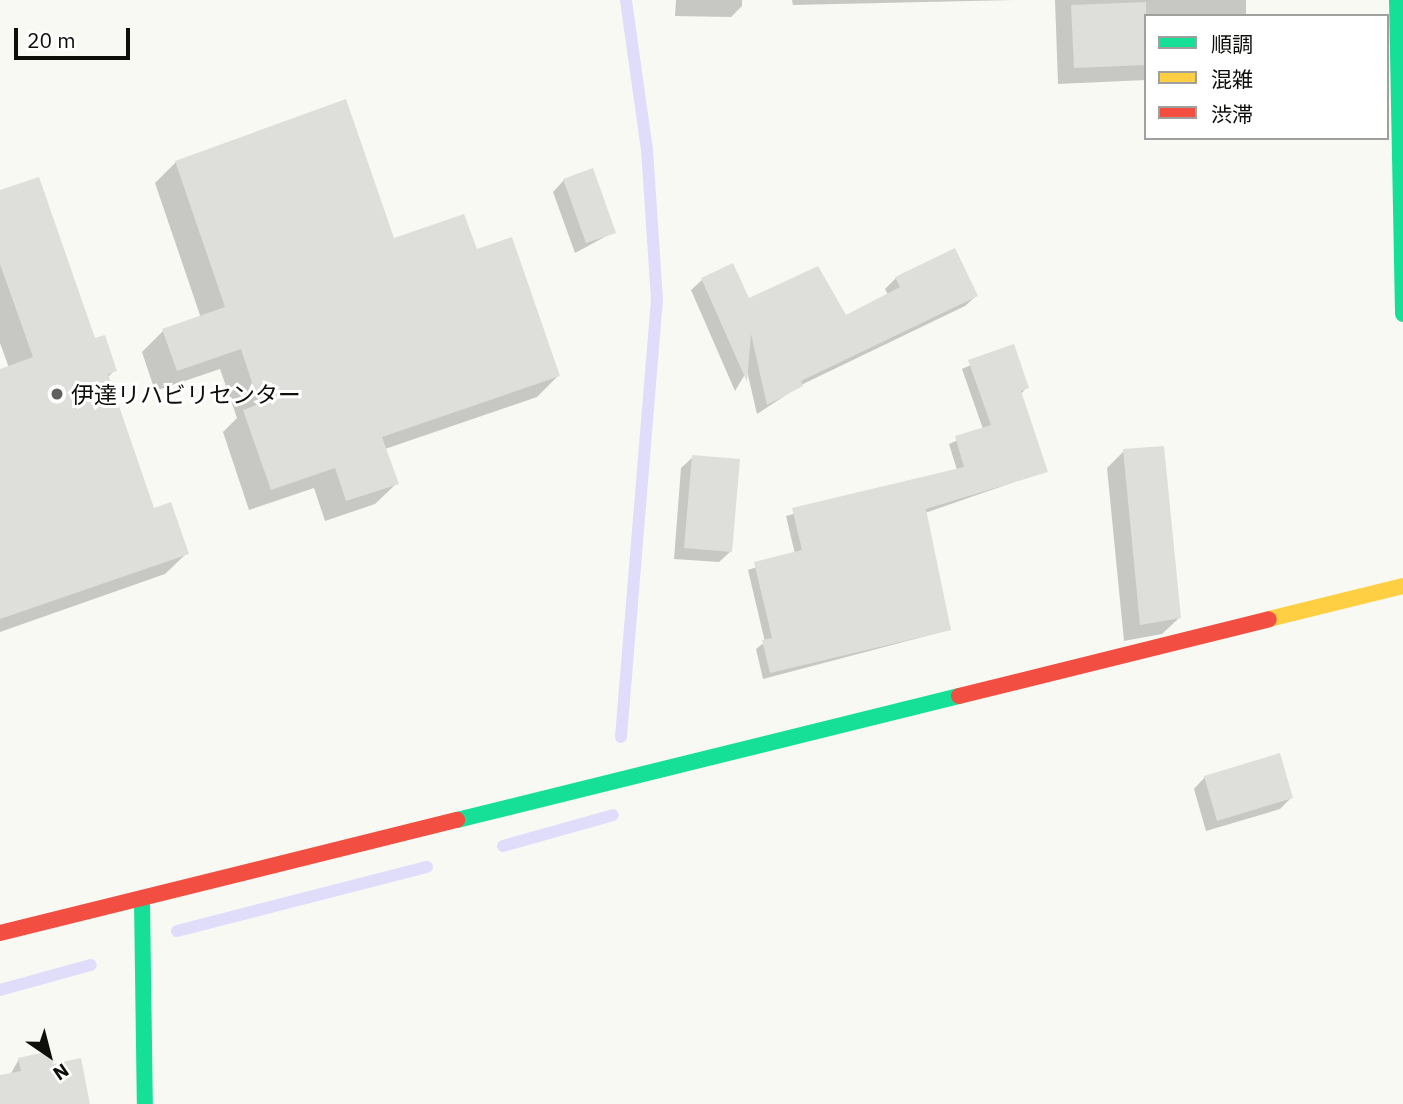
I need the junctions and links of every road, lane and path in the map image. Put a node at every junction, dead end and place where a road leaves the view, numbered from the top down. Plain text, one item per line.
1 (1397, 0) edge
2 (1403, 314) edge
3 (1403, 586) edge
4 (142, 901) junction
5 (0, 933) edge
6 (145, 1104) edge

1 - 2 street
3 - 4 street
4 - 5 street
4 - 6 street

